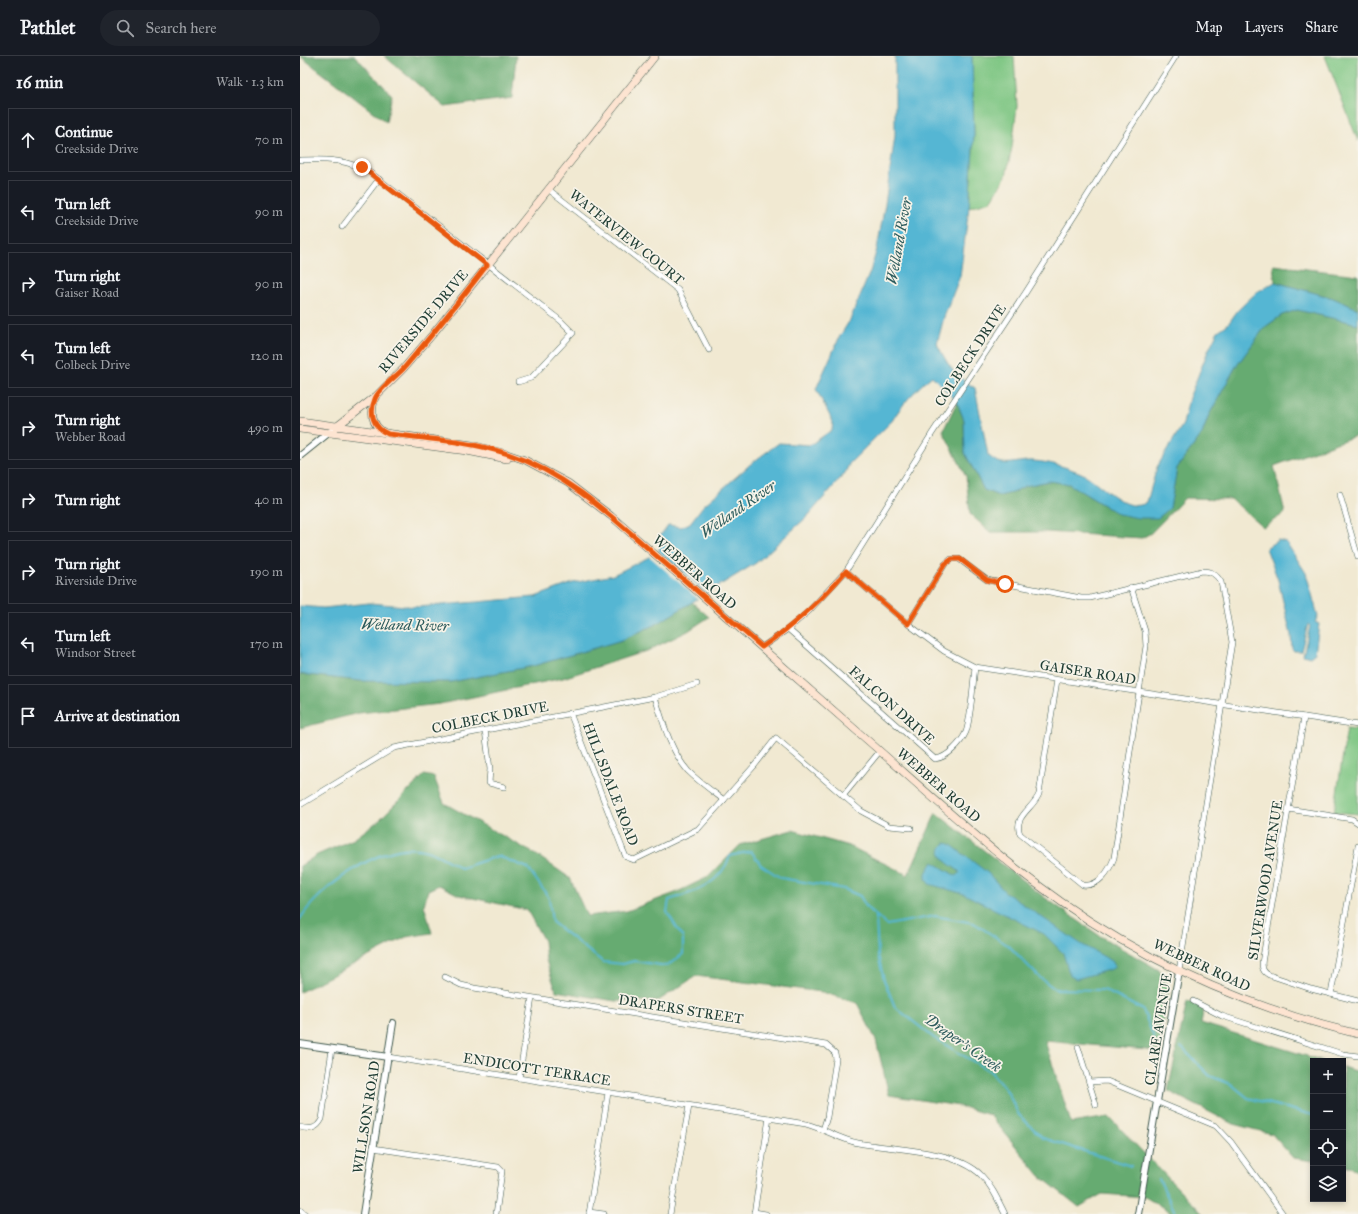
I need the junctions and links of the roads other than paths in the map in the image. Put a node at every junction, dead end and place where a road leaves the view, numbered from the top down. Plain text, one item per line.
1 (655, 56) edge
2 (1176, 56) edge
3 (300, 160) edge
4 (379, 179) junction
5 (548, 189) junction
6 (342, 227) dead end
7 (487, 265) junction
8 (709, 350) dead end
9 (518, 382) dead end
10 (375, 396) junction
11 (300, 421) edge
12 (336, 427) junction
13 (300, 429) edge
14 (330, 432) junction
15 (388, 434) junction
16 (300, 456) edge
17 (553, 474) junction
18 (1340, 495) dead end
19 (1358, 557) edge
20 (846, 571) junction
21 (1131, 587) junction
22 (908, 624) junction
23 (788, 629) junction
24 (762, 647) junction
25 (975, 667) junction
26 (1056, 680) junction
27 (697, 684) dead end
28 (1138, 692) junction
29 (655, 697) junction
30 (1222, 704) junction
31 (570, 713) junction
32 (1304, 717) junction
33 (1358, 725) edge
34 (484, 730) junction
35 (880, 751) junction
36 (504, 787) dead end
37 (843, 796) junction
38 (724, 800) junction
39 (300, 805) edge
40 (1288, 810) junction
41 (1358, 822) edge
42 (911, 828) dead end
43 (1358, 846) edge
44 (1179, 971) junction
45 (445, 977) dead end
46 (1330, 994) junction
47 (532, 998) junction
48 (1193, 1001) dead end
49 (1358, 1001) edge
50 (393, 1023) dead end
51 (1358, 1034) edge
52 (300, 1044) edge
53 (1078, 1047) dead end
54 (332, 1049) junction
55 (1344, 1054) junction
56 (1358, 1056) edge
57 (388, 1057) junction
58 (1343, 1058) edge
59 (519, 1078) junction
60 (1089, 1082) junction
61 (608, 1093) junction
62 (1158, 1101) junction
63 (1096, 1105) dead end
64 (689, 1106) junction
65 (769, 1118) junction
66 (300, 1127) edge
67 (823, 1130) junction
68 (373, 1148) junction
69 (300, 1210) edge
70 (589, 1213) edge
71 (754, 1213) edge
72 (305, 1214) edge
73 (363, 1214) edge
74 (496, 1214) edge
75 (604, 1214) edge
76 (670, 1214) edge
77 (766, 1214) edge
78 (1005, 1214) edge
79 (1138, 1214) edge
80 (1284, 1214) edge

1 - 5 main road, RIVERSIDE DRIVE
2 - 20 street, COLBECK DRIVE
3 - 4 street
4 - 6 street
4 - 7 street
5 - 7 main road, RIVERSIDE DRIVE
5 - 8 street, WATERVIEW COURT
7 - 9 street
7 - 10 main road, RIVERSIDE DRIVE
10 - 12 main road, RIVERSIDE DRIVE
10 - 15 main road
11 - 12 main road, WEBBER ROAD
12 - 14 street, RIVERSIDE DRIVE
12 - 15 main road, WEBBER ROAD
13 - 14 main road, WEBBER ROAD
14 - 16 street, RIVERSIDE DRIVE
14 - 17 main road, WEBBER ROAD
15 - 17 main road, WEBBER ROAD
17 - 24 main road, WEBBER ROAD
18 - 19 street
20 - 22 street, GAISER ROAD
20 - 23 street, COLBECK DRIVE
21 - 22 street, CLARE AVENUE
21 - 28 street
21 - 30 street, CLARE AVENUE
22 - 25 street, GAISER ROAD
23 - 24 street, COLBECK DRIVE
23 - 25 street, FALCON DRIVE
24 - 35 main road, WEBBER ROAD
25 - 26 street, GAISER ROAD
26 - 28 street, GAISER ROAD
26 - 28 street
27 - 29 street, COLBECK DRIVE
28 - 30 street, GAISER ROAD
29 - 31 street, COLBECK DRIVE
29 - 38 street
30 - 32 street, GAISER ROAD
30 - 44 street, CLARE AVENUE
31 - 34 street, COLBECK DRIVE
31 - 38 street, HILLSDALE ROAD
32 - 33 street, GAISER ROAD
32 - 40 street, SILVERWOOD AVENUE
34 - 36 street
34 - 39 street, COLBECK DRIVE
35 - 37 street
35 - 44 main road, WEBBER ROAD
37 - 38 street, HILLSDALE ROAD
37 - 42 street, HILLSDALE ROAD
40 - 41 street
40 - 46 street, SILVERWOOD AVENUE
43 - 46 street
44 - 51 main road, WEBBER ROAD
44 - 62 street, CLARE AVENUE
45 - 47 street, DRAPERS STREET
46 - 49 street, SILVERWOOD AVENUE
47 - 59 street
47 - 67 street, DRAPERS STREET
48 - 55 street
50 - 57 street, WILLSON ROAD
52 - 54 street, ENDICOTT TERRACE
53 - 60 street
54 - 57 street, ENDICOTT TERRACE
54 - 66 street
55 - 56 street
55 - 58 street
57 - 59 street, ENDICOTT TERRACE
57 - 68 street, WILLSON ROAD
59 - 61 street, ENDICOTT TERRACE
60 - 62 street
60 - 63 street
61 - 64 street, ENDICOTT TERRACE
61 - 70 street
62 - 79 street, CLARE AVENUE
62 - 80 street
64 - 65 street, ENDICOTT TERRACE
64 - 76 street
65 - 67 street, ENDICOTT TERRACE
65 - 71 street
67 - 78 street, ENDICOTT TERRACE
68 - 73 street, WILLSON ROAD
68 - 74 street
69 - 72 street
70 - 75 street
71 - 77 street

